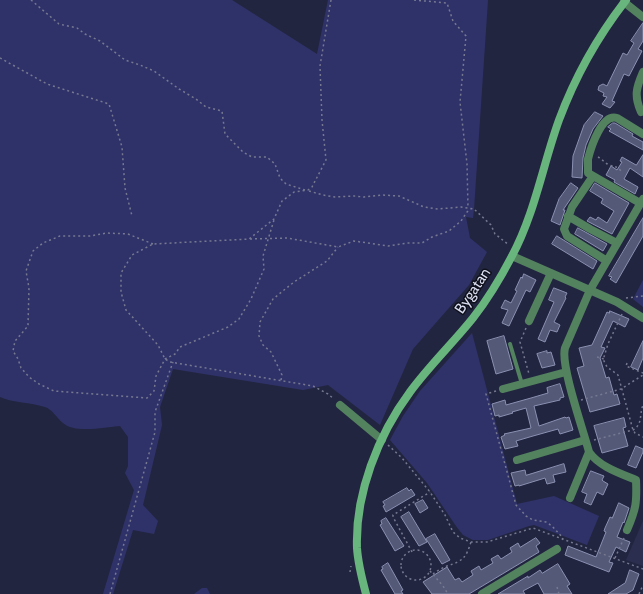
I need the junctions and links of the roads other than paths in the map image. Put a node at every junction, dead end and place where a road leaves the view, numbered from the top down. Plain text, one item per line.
1 (625, 1) edge
2 (643, 17) edge
3 (643, 72) edge
4 (641, 112) dead end
5 (643, 134) edge
6 (593, 176) junction
7 (642, 201) edge
8 (568, 216) junction
9 (617, 243) junction
10 (512, 256) junction
11 (607, 261) junction
12 (550, 273) junction
13 (590, 290) junction
14 (643, 318) edge
15 (529, 321) road end
16 (510, 344) dead end
17 (566, 372) junction
18 (522, 384) junction
19 (503, 389) dead end
20 (340, 405) road end
21 (382, 440) junction
22 (586, 441) junction
23 (589, 452) junction
24 (517, 460) dead end
25 (570, 498) dead end
26 (627, 530) road end
27 (557, 549) dead end
28 (366, 594) edge
29 (482, 594) edge

1 - 2 street
1 - 10 street, Bygatan
3 - 4 street
5 - 6 street
6 - 7 street
6 - 8 street
7 - 9 street
8 - 9 street
8 - 11 street
9 - 11 street
10 - 12 street
10 - 21 street, Bygatan
11 - 13 street
12 - 13 street
12 - 15 street
13 - 14 street
13 - 17 street
16 - 18 lane
17 - 18 street
17 - 22 street
18 - 19 street
20 - 21 street
21 - 28 street, Bygatan
22 - 23 street
22 - 24 street
23 - 25 street
23 - 26 street
27 - 29 street

